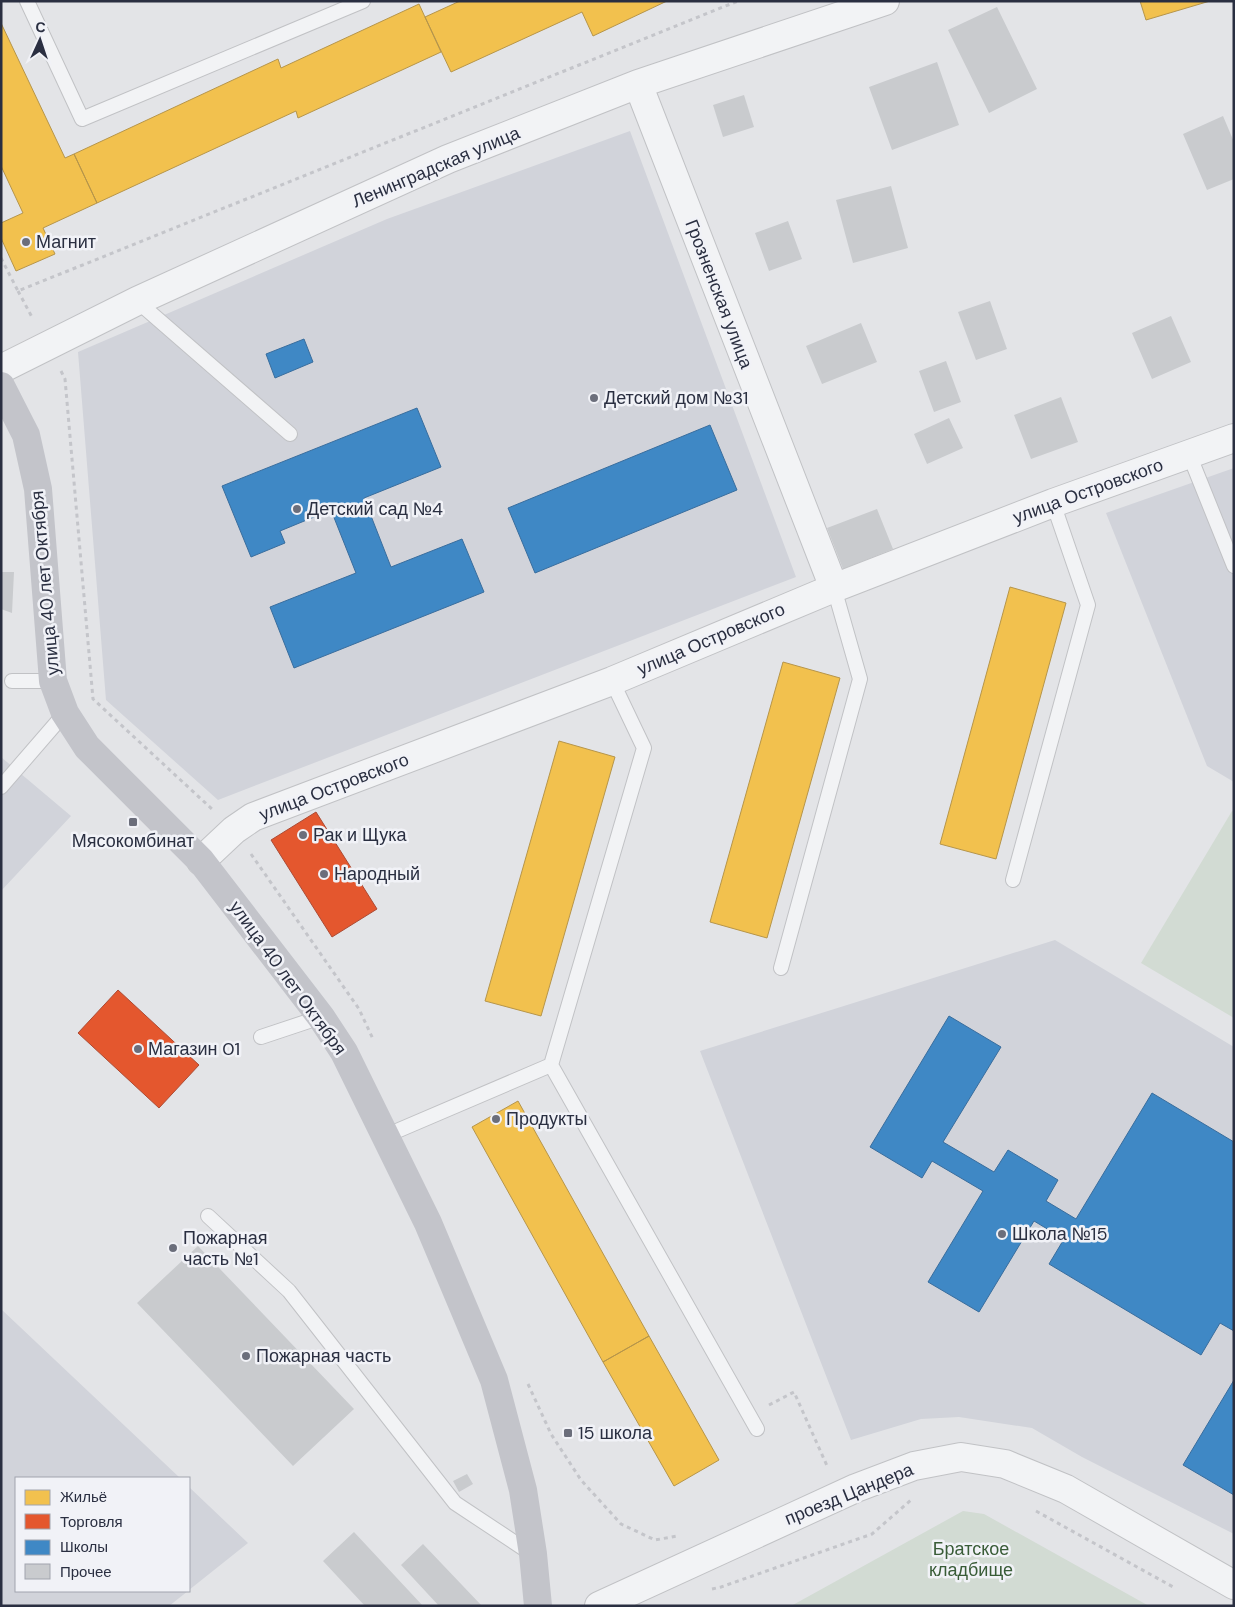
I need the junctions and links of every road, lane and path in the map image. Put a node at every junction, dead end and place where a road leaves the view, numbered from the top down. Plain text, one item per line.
1 (27, 1) edge
2 (363, 1) edge
3 (738, 1) edge
4 (885, 1) edge
5 (638, 84) junction
6 (1, 258) edge
7 (136, 301) junction
8 (1, 369) edge
9 (1, 386) edge
10 (290, 434) dead end
11 (1234, 438) edge
12 (1189, 454) junction
13 (1053, 503) junction
14 (1234, 566) edge
15 (834, 588) junction
16 (12, 681) dead end
17 (53, 681) junction
18 (612, 681) junction
19 (65, 713) junction
20 (1, 787) edge
21 (201, 861) junction
22 (1013, 880) dead end
23 (780, 968) dead end
24 (321, 1018) junction
25 (261, 1037) dead end
26 (551, 1065) junction
27 (385, 1136) junction
28 (208, 1216) dead end
29 (748, 1415) junction
30 (757, 1430) dead end
31 (829, 1471) dead end
32 (916, 1495) dead end
33 (1031, 1508) dead end
34 (533, 1554) junction
35 (1234, 1585) edge
36 (712, 1589) dead end
37 (1182, 1592) dead end
38 (538, 1606) edge
39 (600, 1606) edge

1 - 2 lane
3 - 6 path
4 - 5 street, Ленинградская улица
5 - 7 street, Ленинградская улица
5 - 15 street, Грозненская улица
7 - 8 street, Ленинградская улица
7 - 10 lane
9 - 17 main road, улица 40 лет Октября
11 - 12 street, улица Островского
12 - 13 street, улица Островского
12 - 14 lane
13 - 15 street, улица Островского
13 - 22 lane
15 - 18 street, улица Островского
15 - 23 lane
16 - 17 lane
17 - 19 main road, улица 40 лет Октября
18 - 21 street, улица Островского
18 - 26 lane
19 - 20 lane
19 - 21 main road, улица 40 лет Октября
21 - 24 main road, улица 40 лет Октября
24 - 25 lane
24 - 27 main road, улица 40 лет Октября
26 - 27 lane
26 - 29 lane
27 - 34 main road, улица 40 лет Октября
28 - 34 lane
29 - 30 lane
29 - 31 path
32 - 36 path
33 - 37 path
34 - 38 main road, улица 40 лет Октября
35 - 39 street, проезд Цандера

